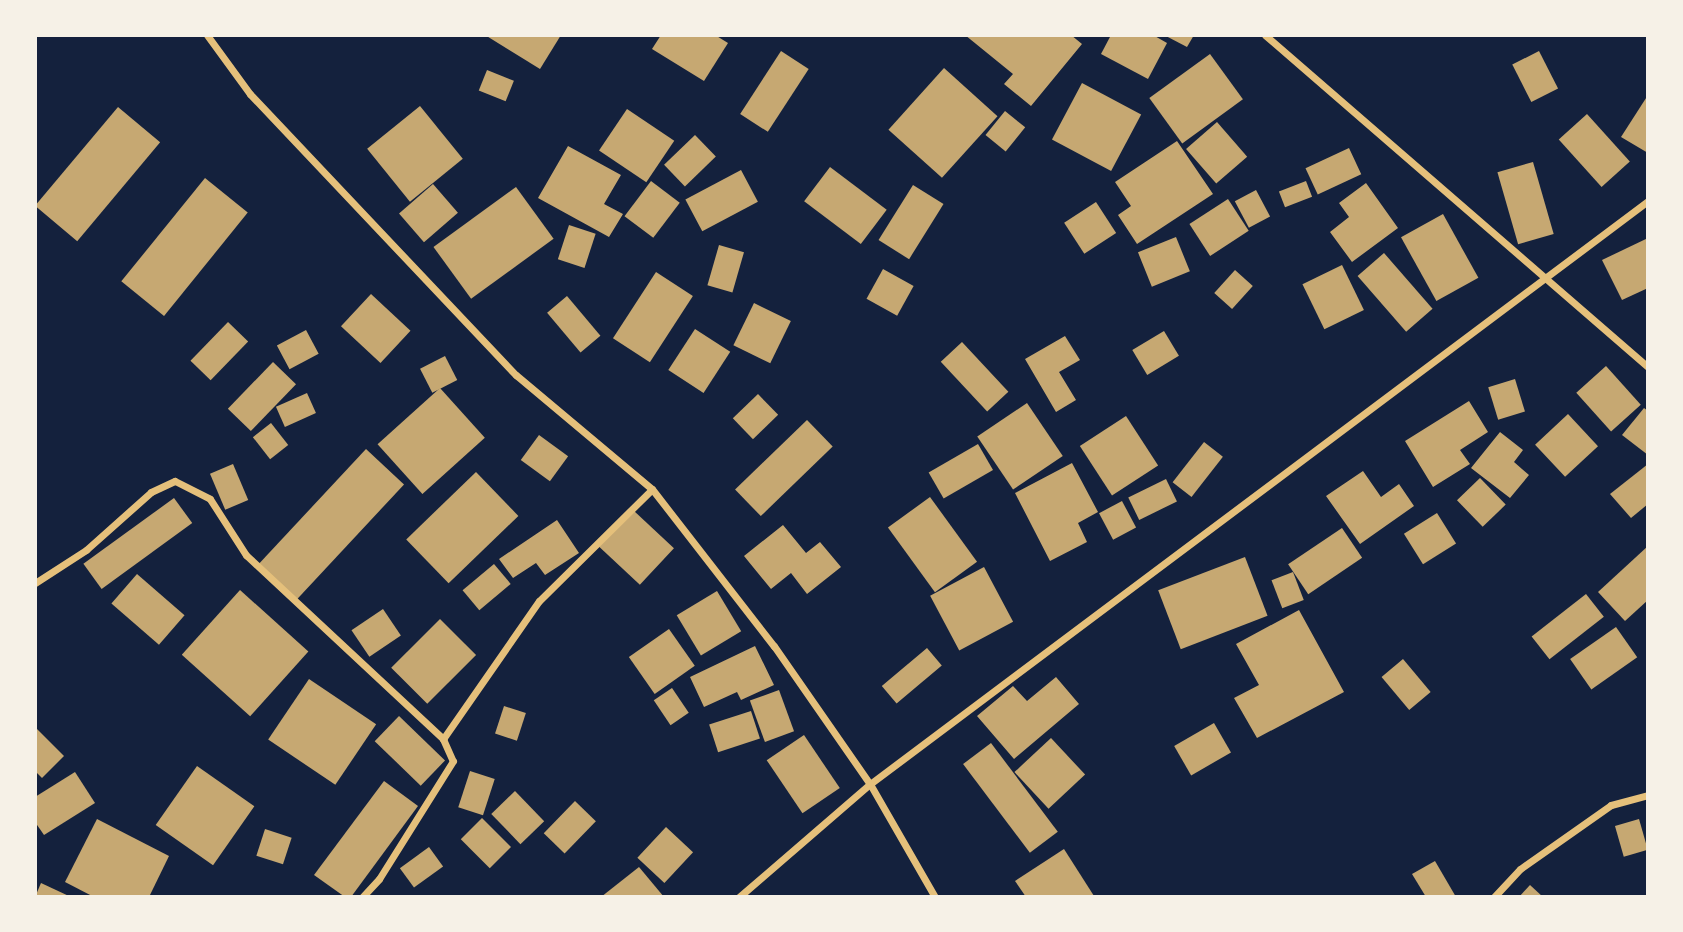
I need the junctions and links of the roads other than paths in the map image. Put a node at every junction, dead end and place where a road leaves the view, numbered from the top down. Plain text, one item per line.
1 (207, 35) edge
2 (1265, 35) edge
3 (1648, 201) edge
4 (1545, 279) junction
5 (1648, 367) edge
6 (652, 489) junction
7 (35, 583) edge
8 (443, 739) junction
9 (870, 784) junction
10 (1648, 795) edge
11 (362, 897) edge
12 (739, 897) edge
13 (935, 897) edge
14 (1494, 897) edge

1 - 6 street
2 - 4 street
3 - 4 street
4 - 5 street
4 - 9 street
6 - 8 street
6 - 9 street
7 - 8 street
8 - 11 street
9 - 12 street
9 - 13 street
10 - 14 street

